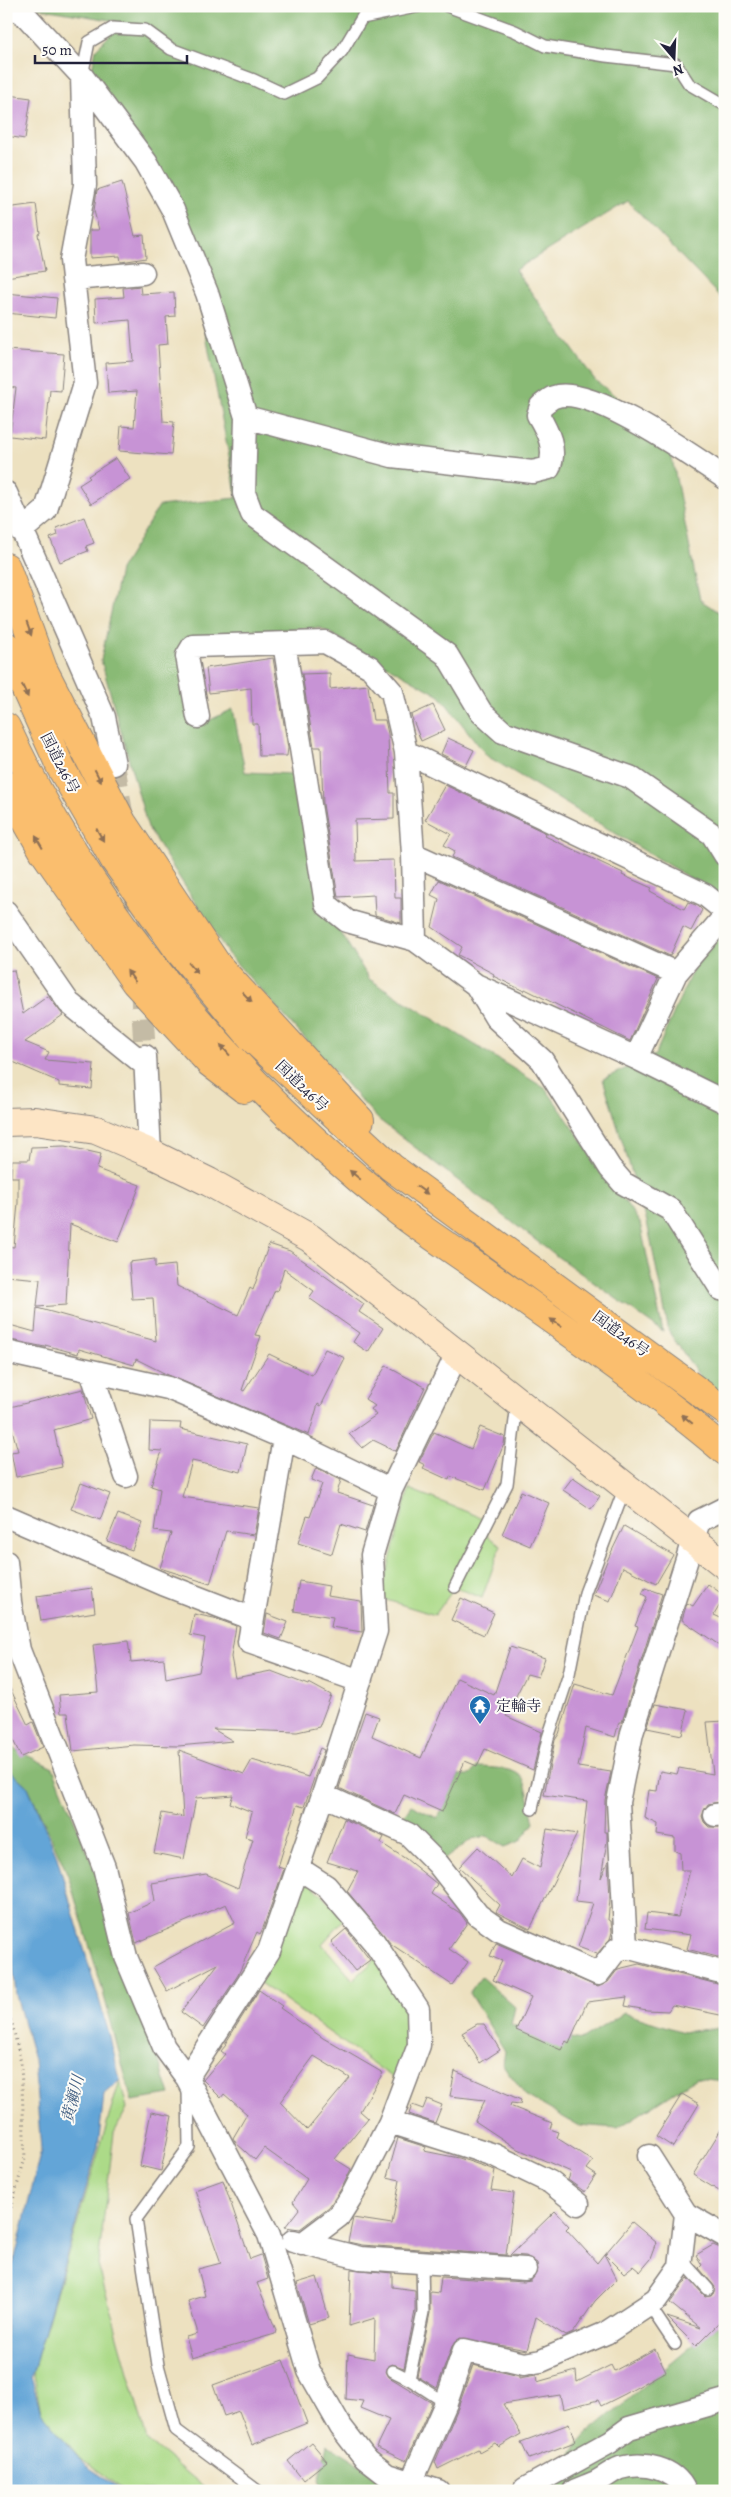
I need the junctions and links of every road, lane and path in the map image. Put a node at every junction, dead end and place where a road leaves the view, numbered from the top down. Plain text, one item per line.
1 (369, 6) edge
2 (421, 6) edge
3 (447, 6) edge
4 (14, 7) edge
5 (362, 18) junction
6 (82, 76) junction
7 (725, 105) edge
8 (143, 274) dead end
9 (73, 279) junction
10 (246, 417) junction
11 (725, 478) edge
12 (6, 493) edge
13 (21, 531) junction
14 (6, 567) edge
15 (284, 643) junction
16 (6, 646) edge
17 (198, 717) dead end
18 (6, 727) edge
19 (406, 752) junction
20 (114, 764) tunnel mouth
21 (6, 785) edge
22 (413, 854) junction
23 (725, 855) edge
24 (725, 911) edge
25 (6, 912) edge
26 (725, 916) edge
27 (416, 940) junction
28 (676, 973) junction
29 (476, 985) junction
30 (636, 1058) junction
31 (725, 1102) edge
32 (6, 1122) edge
33 (323, 1148) junction
34 (150, 1153) junction
35 (389, 1165) junction
36 (725, 1290) edge
37 (6, 1352) edge
38 (457, 1354) junction
39 (91, 1371) junction
40 (518, 1402) junction
41 (725, 1411) edge
42 (284, 1438) junction
43 (725, 1450) edge
44 (126, 1476) dead end
45 (625, 1487) junction
46 (391, 1490) junction
47 (725, 1508) edge
48 (6, 1516) edge
49 (692, 1541) junction
50 (6, 1562) edge
51 (725, 1565) edge
52 (455, 1587) dead end
53 (253, 1619) junction
54 (360, 1682) junction
55 (323, 1795) junction
56 (532, 1809) dead end
57 (298, 1868) junction
58 (626, 1947) junction
59 (725, 1973) edge
60 (6, 2011) edge
61 (188, 2078) junction
62 (390, 2122) junction
63 (649, 2156) dead end
64 (578, 2204) dead end
65 (686, 2214) junction
66 (6, 2225) edge
67 (268, 2235) junction
68 (725, 2236) edge
69 (302, 2244) junction
70 (680, 2258) junction
71 (422, 2262) junction
72 (525, 2269) dead end
73 (708, 2289) dead end
74 (649, 2305) junction
75 (675, 2344) dead end
76 (393, 2371) dead end
77 (409, 2379) junction
78 (725, 2400) edge
79 (446, 2403) junction
80 (411, 2483) junction
81 (526, 2490) edge
82 (258, 2491) edge
83 (438, 2491) edge
84 (574, 2491) edge
85 (685, 2491) edge

1 - 5 lane
2 - 5 lane
3 - 7 lane
4 - 6 street
5 - 6 lane
6 - 9 street
6 - 10 street
8 - 9 street
9 - 13 street
10 - 11 street
10 - 23 street
12 - 13 street
13 - 20 street
14 -> 35 highway
15 - 17 street
15 - 19 street
15 - 27 street
16 -> 35 highway, 国道246号
33 -> 18 highway, 国道246号
19 - 22 street
19 - 24 street
33 -> 21 highway
22 - 27 street
22 - 28 street
25 - 34 street
26 - 28 street
27 - 29 street
28 - 30 street
29 - 30 street
29 - 36 street
30 - 31 street
32 - 34 street
43 -> 33 highway, 国道246号
34 - 38 street
35 -> 41 highway, 国道246号
37 - 39 street
38 - 40 street
38 - 46 street
39 - 42 street
39 - 44 street
40 - 45 street
40 - 52 lane
42 - 46 street
42 - 53 street
45 - 49 street
45 - 56 lane
46 - 54 street
47 - 49 street
48 - 53 street
49 - 51 street
49 - 58 street
50 - 61 street
53 - 54 street
54 - 55 street
55 - 57 street
55 - 58 street
57 - 61 street
57 - 62 street
58 - 59 street
60 - 66 path
61 - 67 street
61 - 82 lane
62 - 64 street
62 - 69 street
63 - 65 street
65 - 68 street
65 - 70 street
67 - 69 street
67 - 80 street
69 - 71 street
70 - 73 lane
70 - 74 street
71 - 72 street
71 - 77 lane
74 - 75 lane
74 - 79 street
76 - 77 lane
77 - 79 lane
78 - 81 street
79 - 80 street
80 - 83 street
84 - 85 street

